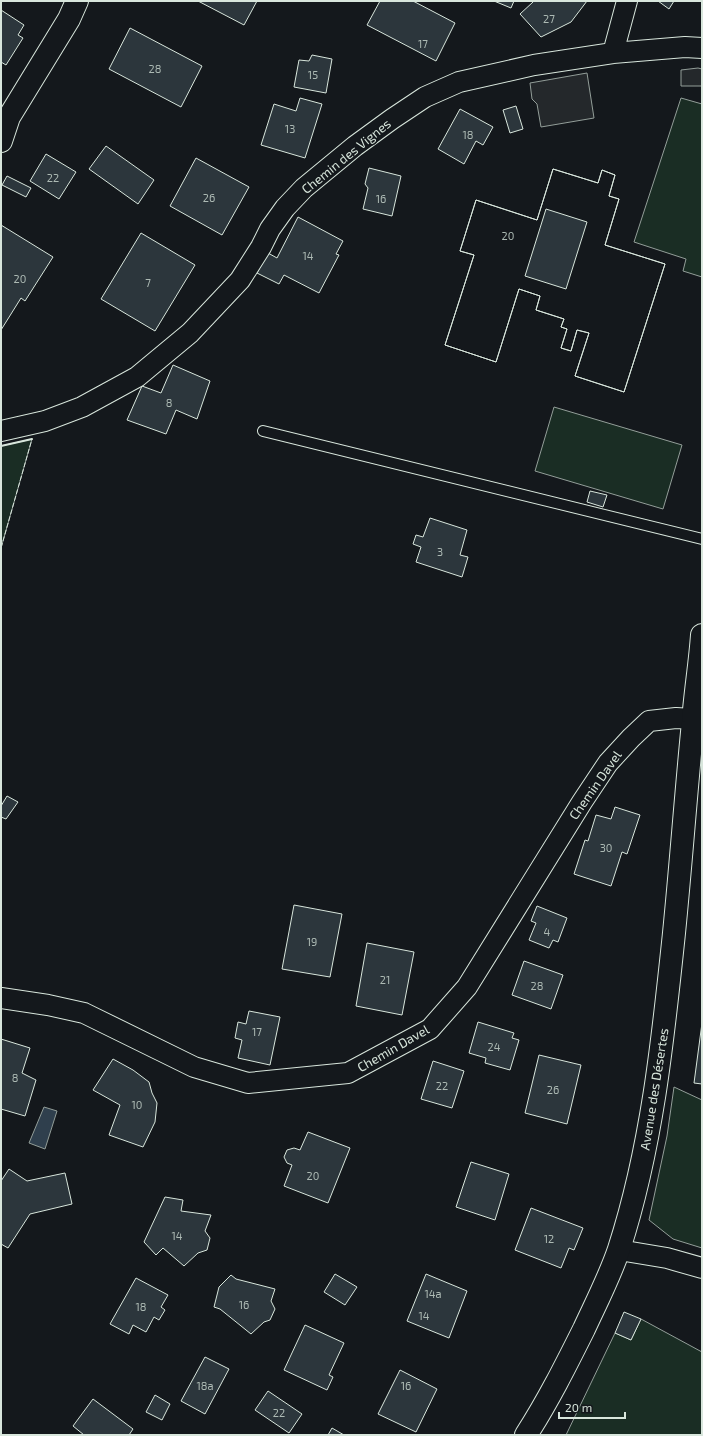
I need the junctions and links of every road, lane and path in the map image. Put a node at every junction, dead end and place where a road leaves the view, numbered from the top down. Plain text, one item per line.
1 (77, 1) edge
2 (627, 1) edge
3 (702, 48) edge
4 (613, 53) junction
5 (1, 141) edge
6 (1, 431) edge
7 (263, 431) dead end
8 (702, 539) edge
9 (702, 635) edge
10 (699, 695) edge
11 (693, 719) junction
12 (1, 998) edge
13 (619, 1250) junction
14 (702, 1268) edge
15 (526, 1435) edge

1 - 5 main road
2 - 4 street
3 - 4 street, Chemin des Vignes
4 - 6 street, Chemin des Vignes
7 - 8 lane
9 - 10 main road, Avenue des Désertes
10 - 11 main road, Avenue des Désertes
11 - 12 street, Chemin Davel
11 - 13 main road, Avenue des Désertes
13 - 14 street
13 - 15 main road, Avenue des Désertes

